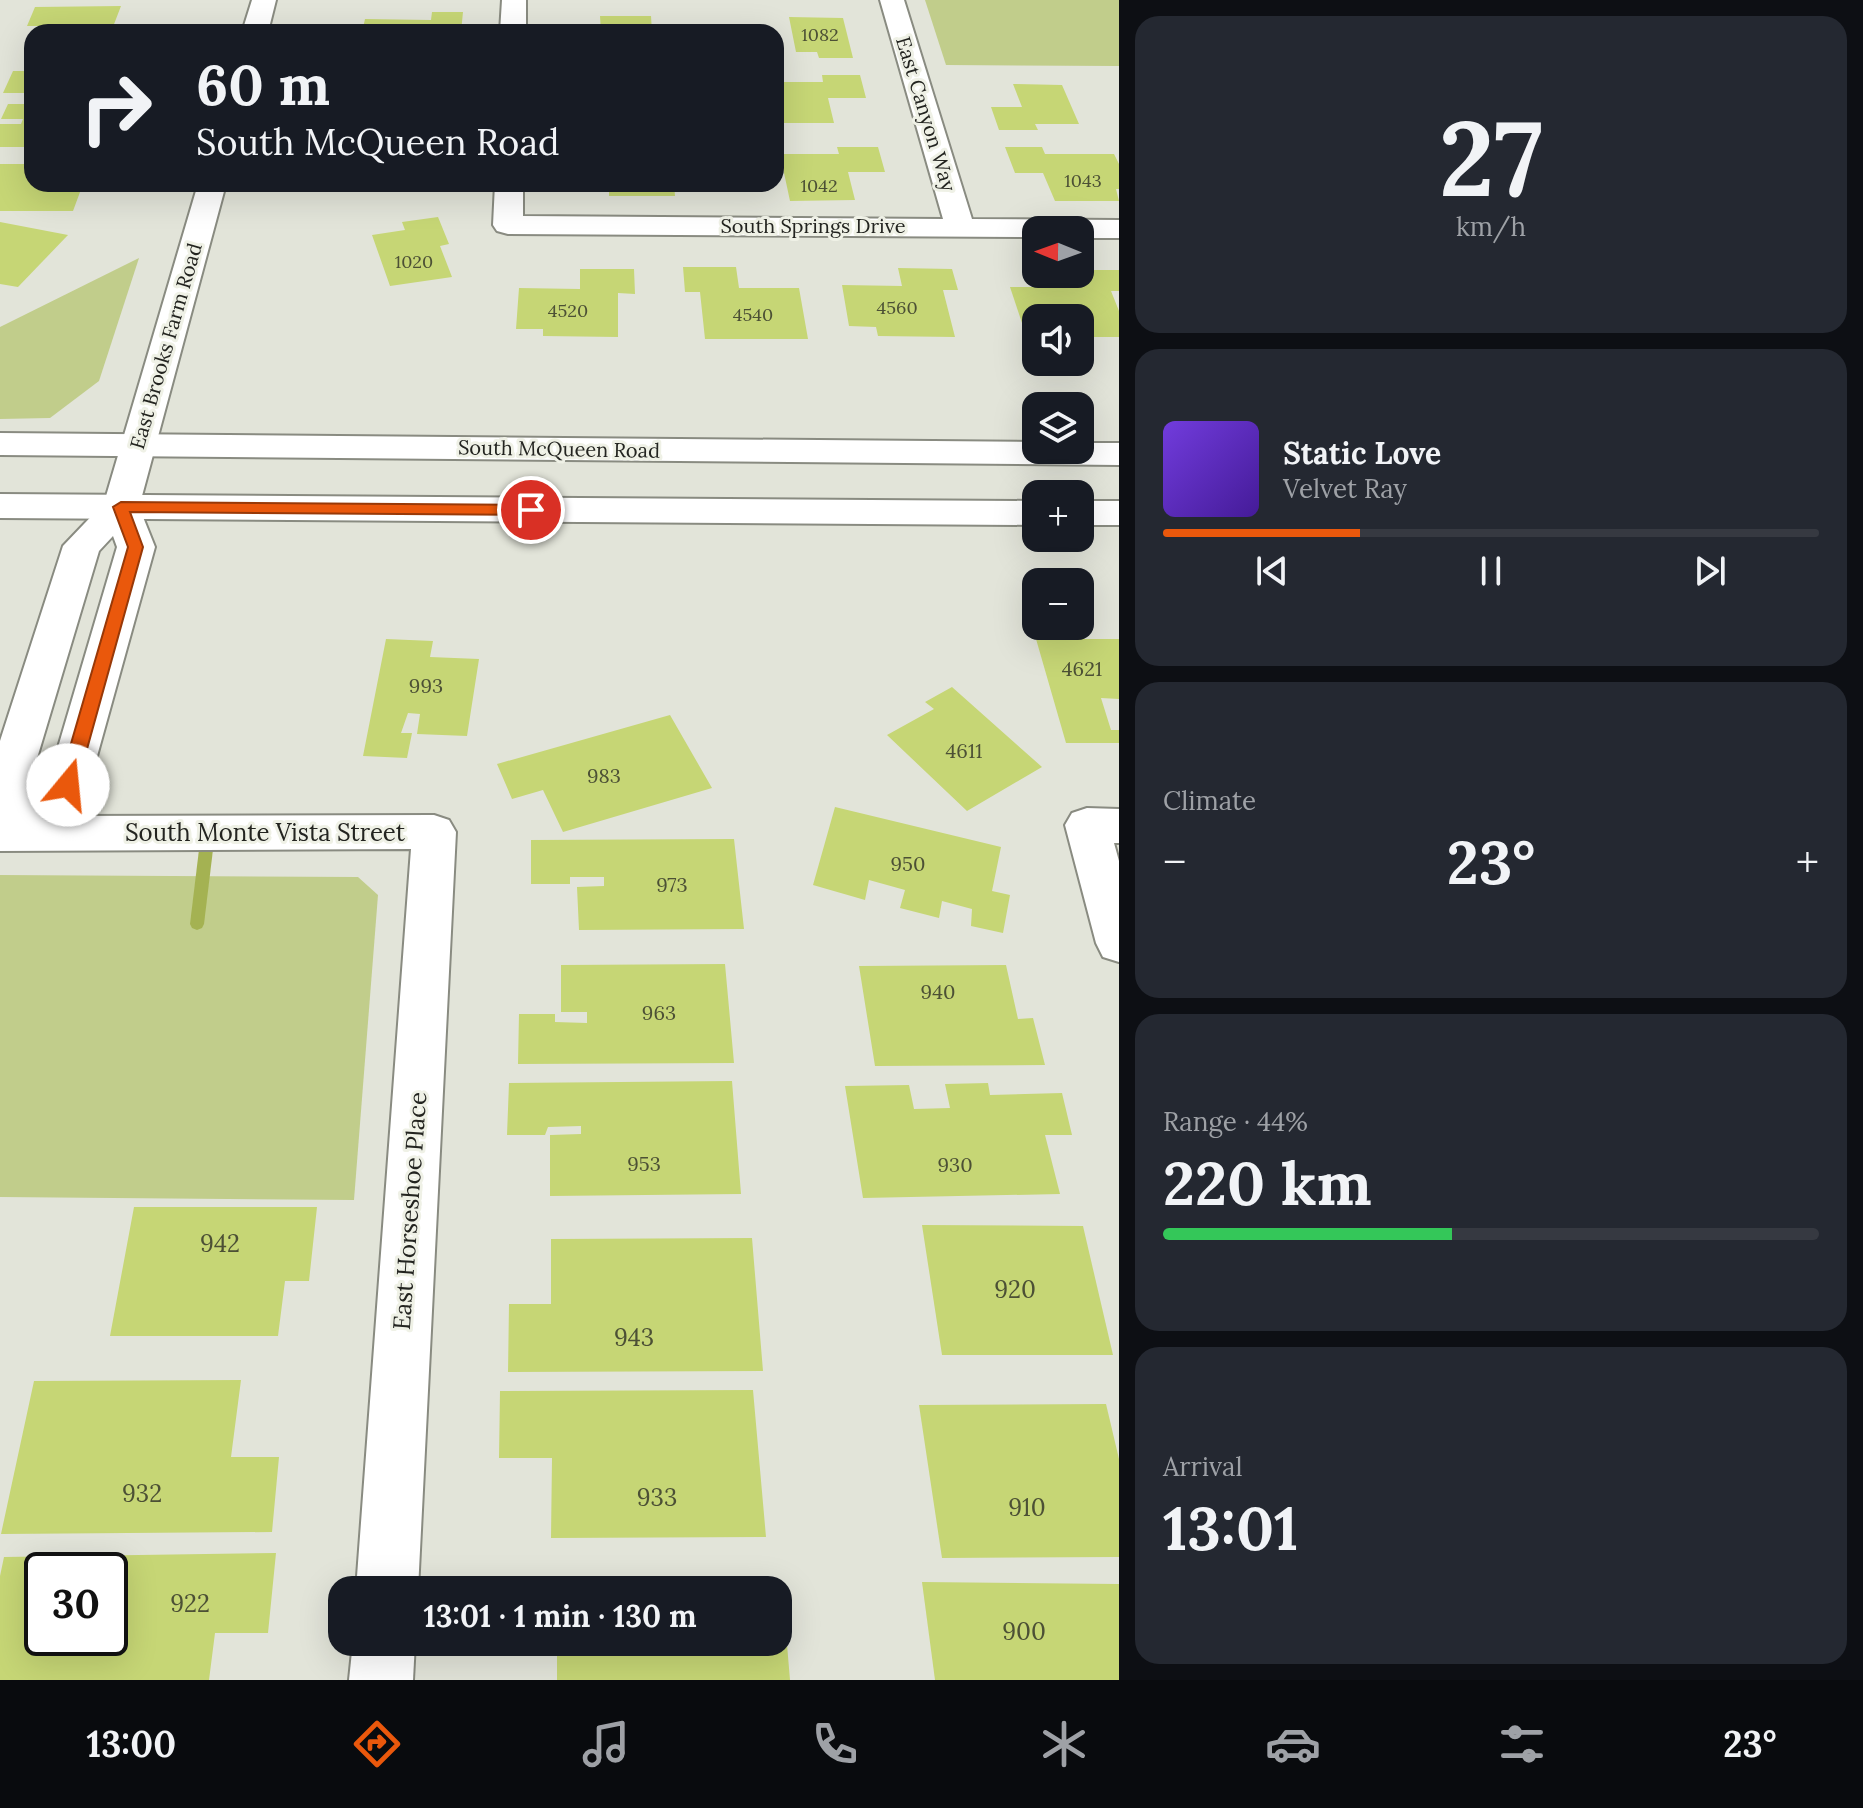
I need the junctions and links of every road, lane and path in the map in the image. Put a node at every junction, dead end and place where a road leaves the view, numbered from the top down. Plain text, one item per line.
1 (264, 0) edge
2 (514, 0) edge
3 (892, 0) edge
4 (257, 24) edge
5 (513, 24) edge
6 (210, 192) edge
7 (509, 192) edge
8 (960, 227) junction
9 (1119, 229) edge
10 (0, 444) edge
11 (138, 445) junction
12 (1119, 454) edge
13 (0, 506) edge
14 (121, 507) junction
15 (1022, 513) edge
16 (1094, 513) edge
17 (1119, 513) edge
18 (45, 667) junction
19 (103, 667) junction
20 (1103, 826) edge
21 (434, 832) joint
22 (12, 834) edge
23 (1119, 943) edge
24 (388, 1576) edge
25 (383, 1656) edge
26 (381, 1680) edge

1 - 4 street
2 - 5 street
3 - 8 street, East Canyon Way
6 - 11 street, East Brooks Farm Road
7 - 8 street, South Springs Drive
8 - 9 street, South Springs Drive
10 - 11 street, South McQueen Road
11 - 12 street, South McQueen Road
11 - 14 street, East Brooks Farm Road
13 - 14 street
14 - 15 street
14 - 18 street, East Brooks Farm Road
14 - 19 street
16 - 17 street
18 - 19 street
18 - 22 street, East Brooks Farm Road
19 - 22 street
20 - 23 street
21 - 22 street, South Monte Vista Street
21 - 24 street, East Horseshoe Place
25 - 26 street

